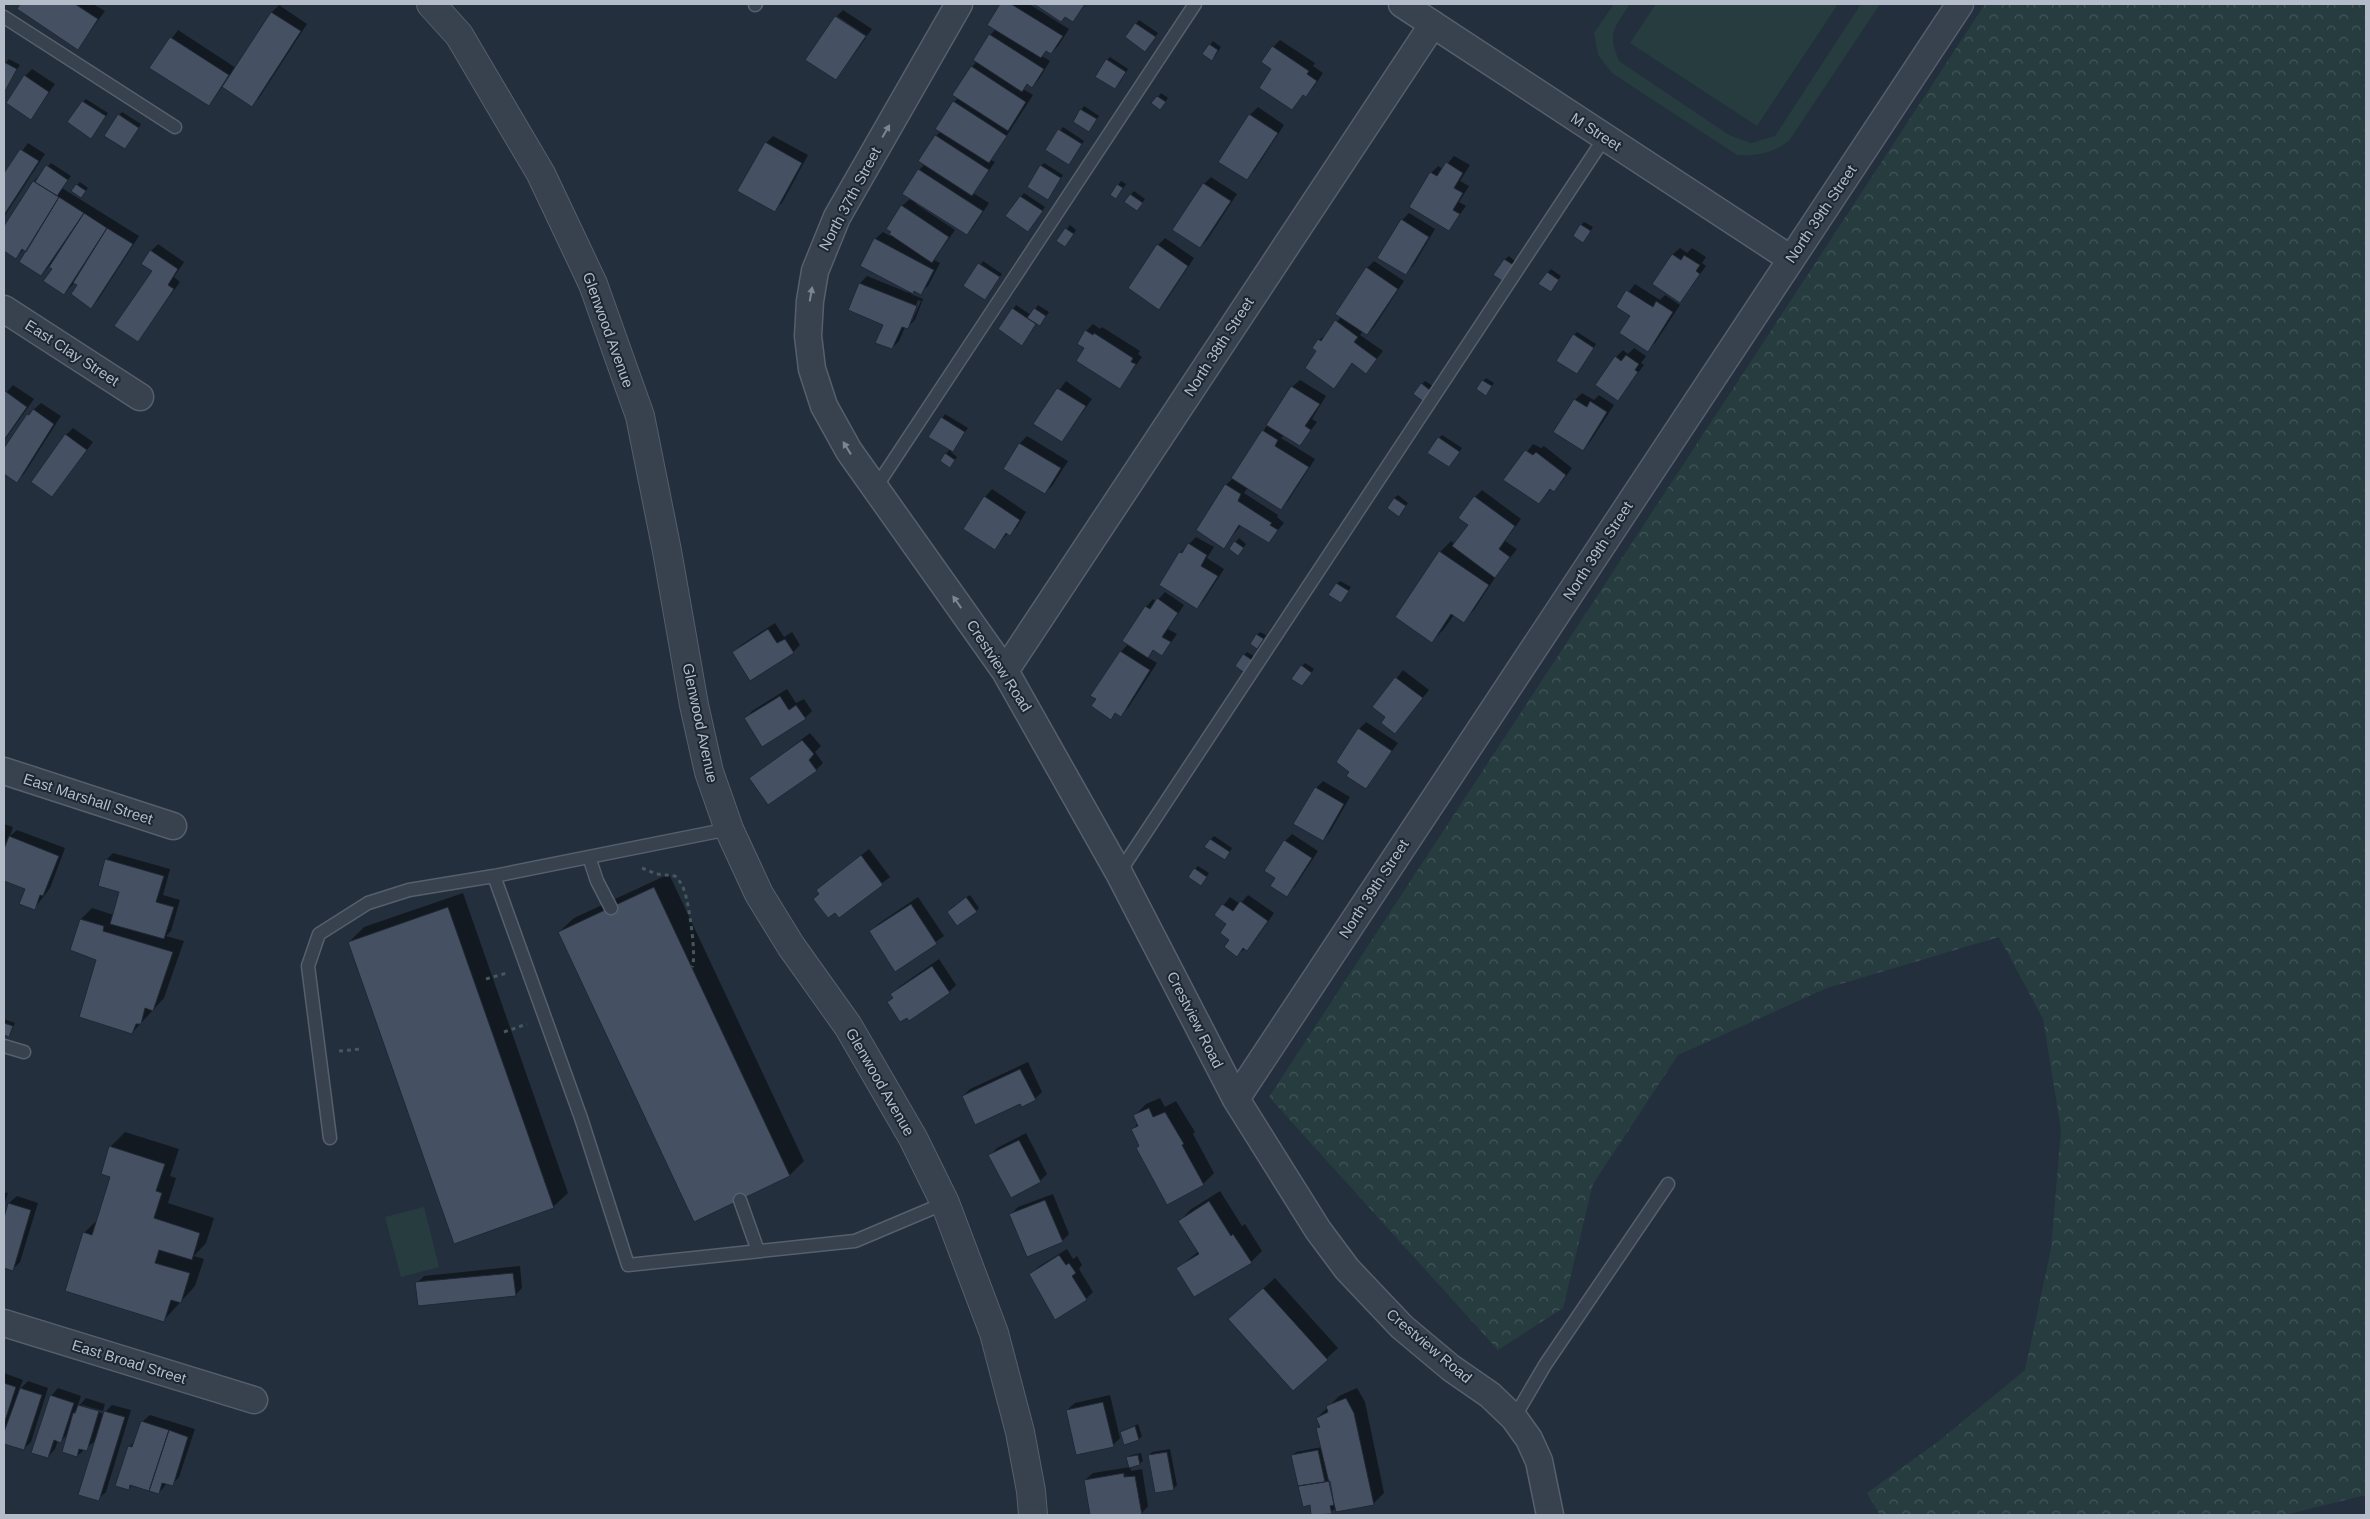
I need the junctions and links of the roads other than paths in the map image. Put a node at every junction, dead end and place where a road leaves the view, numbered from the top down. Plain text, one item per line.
1 (431, 4) edge
2 (959, 4) edge
3 (1195, 4) edge
4 (1402, 4) edge
5 (1960, 4) edge
6 (4, 18) edge
7 (1433, 24) junction
8 (175, 127) dead end
9 (1605, 137) junction
10 (1791, 259) junction
11 (4, 309) edge
12 (140, 397) dead end
13 (876, 487) junction
14 (1005, 670) junction
15 (4, 771) edge
16 (173, 826) dead end
17 (729, 829) junction
18 (589, 857) junction
19 (1119, 873) junction
20 (494, 876) junction
21 (610, 908) dead end
22 (4, 1046) edge
23 (24, 1052) dead end
24 (1236, 1099) junction
25 (330, 1138) dead end
26 (1668, 1184) dead end
27 (740, 1200) dead end
28 (945, 1203) junction
29 (758, 1251) junction
30 (4, 1323) edge
31 (254, 1400) dead end
32 (1514, 1418) junction
33 (1033, 1515) edge
34 (1550, 1515) edge

1 - 17 street, Glenwood Avenue
13 -> 2 street, North 37th Street
3 - 13 lane
4 - 7 street, M Street
5 - 10 street, North 39th Street
6 - 8 lane
7 - 9 street, M Street
7 - 14 street, North 38th Street
9 - 10 street, M Street
9 - 19 lane
10 - 24 street, North 39th Street
11 - 12 street, East Clay Street
14 -> 13 street, Crestview Road
14 - 19 street, Crestview Road
15 - 16 street, East Marshall Street
17 - 18 lane
17 - 28 street, Glenwood Avenue
18 - 20 lane
18 - 21 lane
19 - 24 street, Crestview Road
20 - 25 lane
20 - 29 lane
22 - 23 lane
24 - 32 street, Crestview Road
26 - 32 lane
27 - 29 lane
28 - 29 lane
28 - 33 street, Glenwood Avenue
30 - 31 street, East Broad Street
32 - 34 street, Crestview Road

